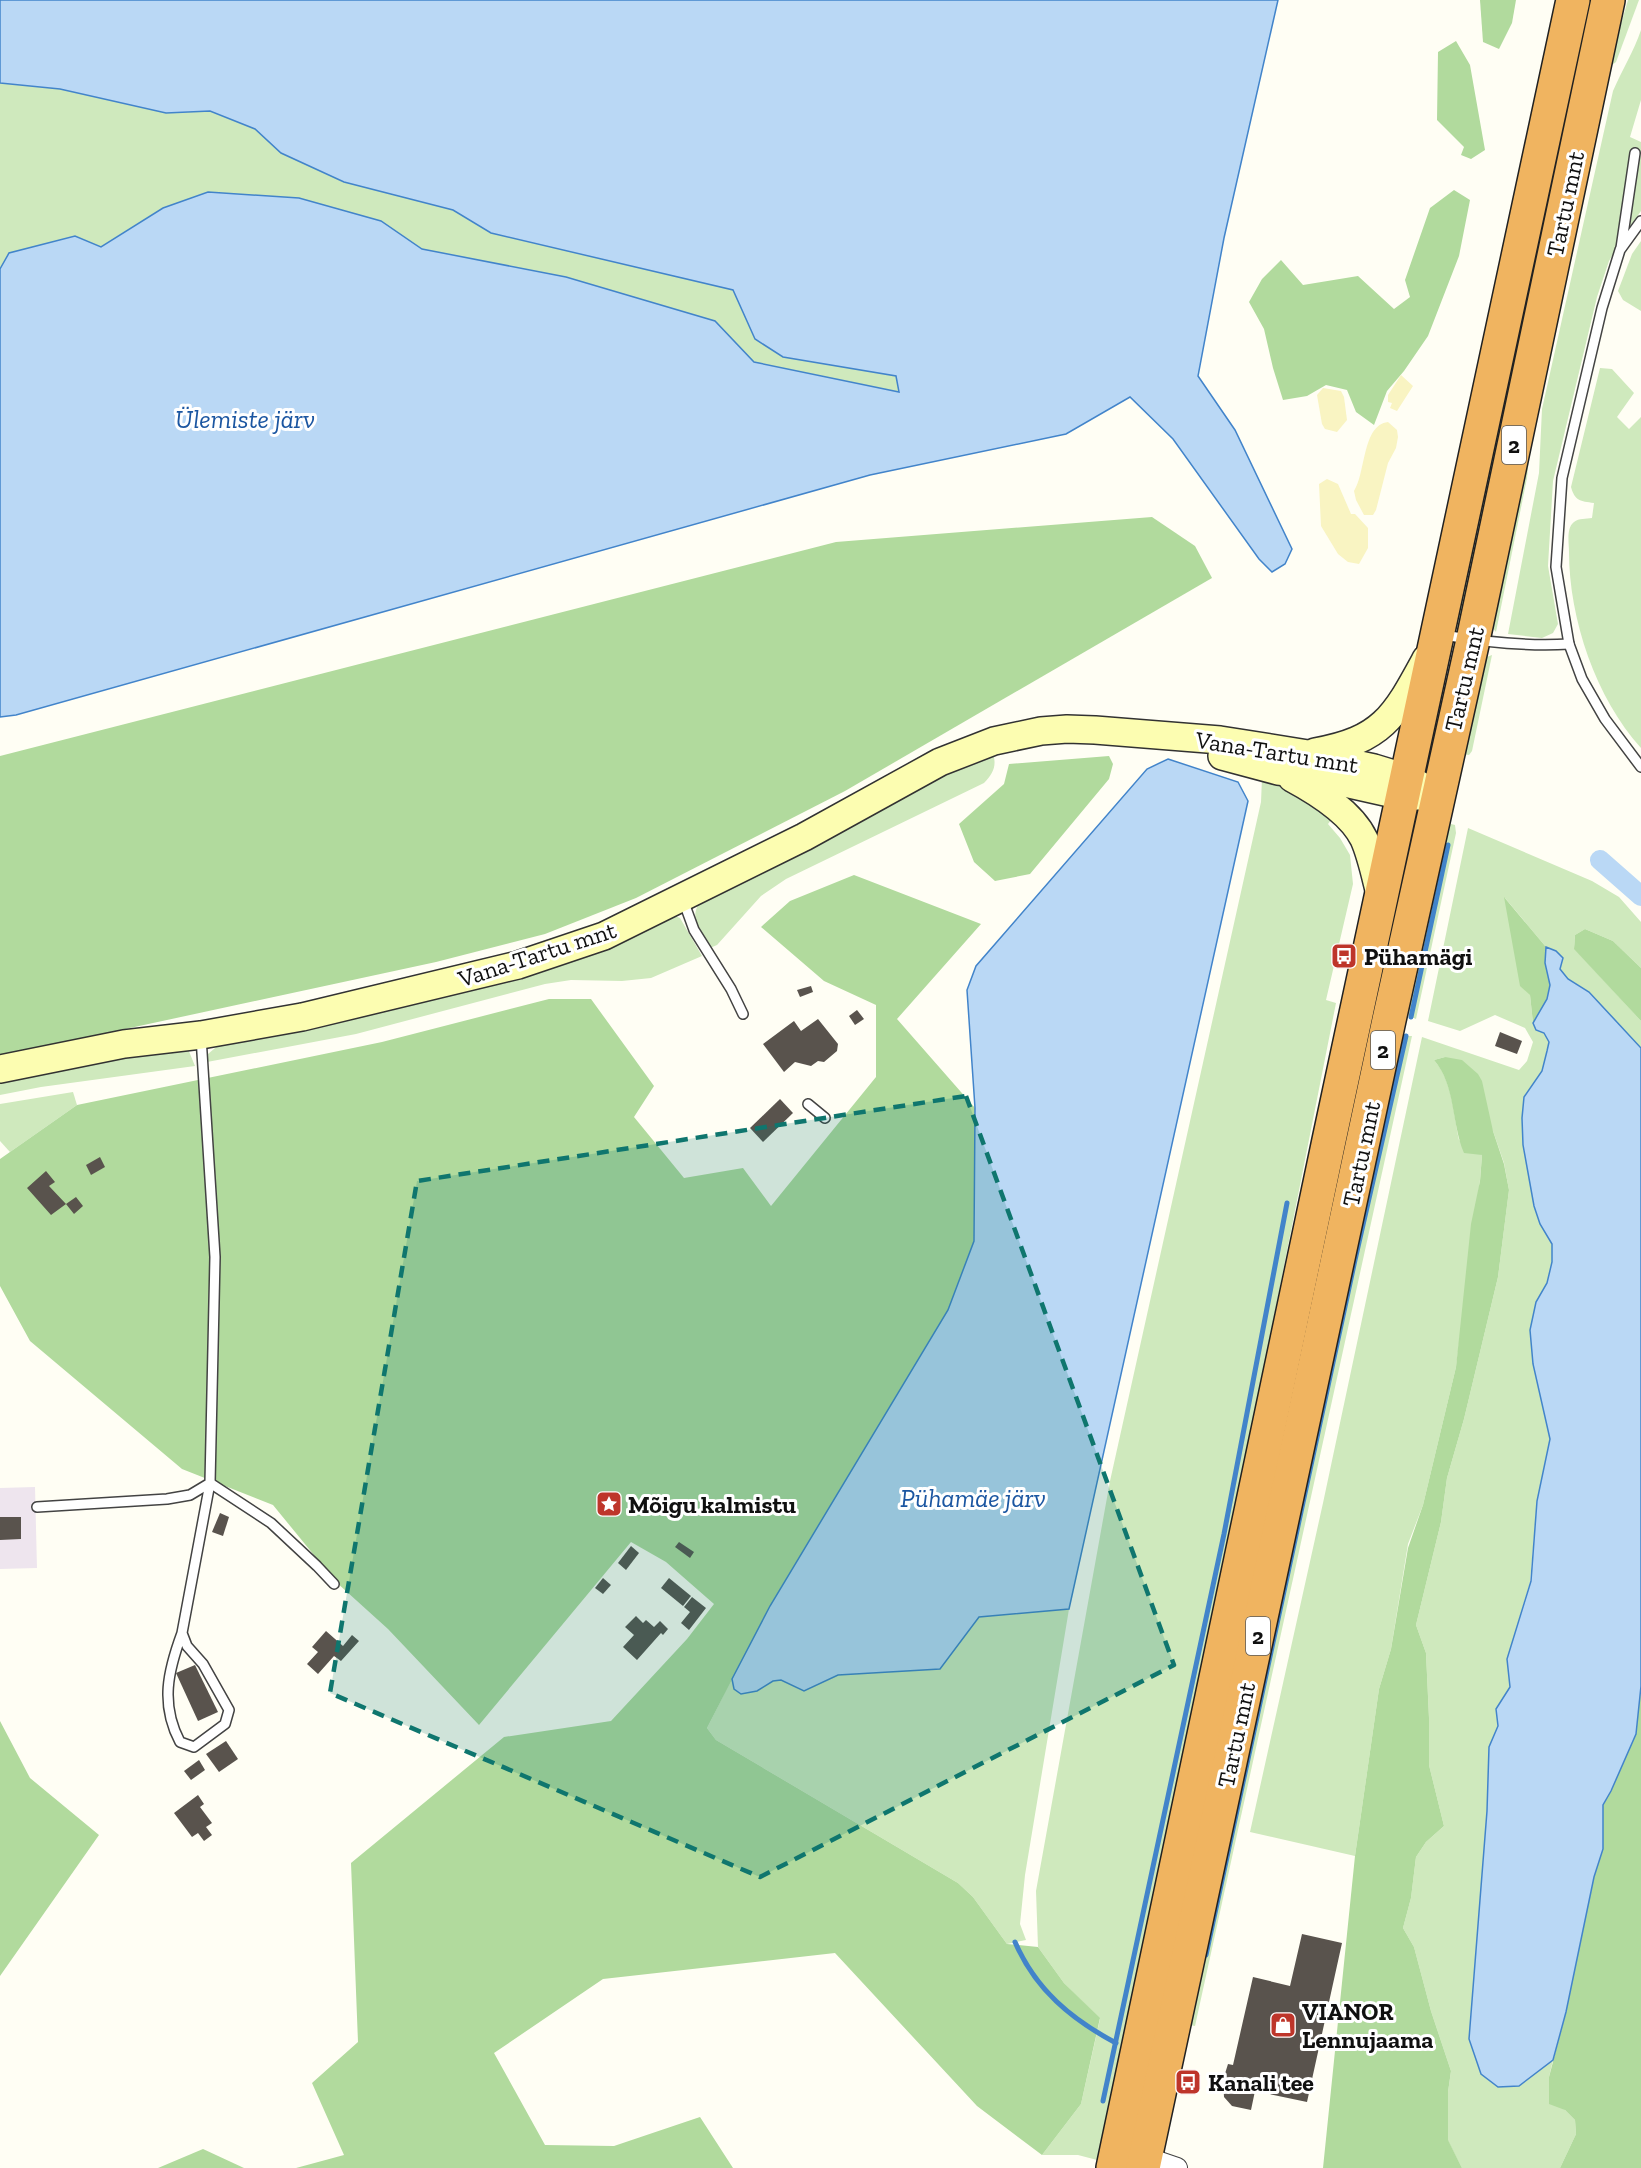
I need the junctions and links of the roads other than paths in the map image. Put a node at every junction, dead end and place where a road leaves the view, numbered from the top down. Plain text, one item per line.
1 (1573, 0) edge
2 (1608, 0) edge
3 (1635, 153) dead end
4 (1641, 222) edge
5 (1620, 250) junction
6 (1439, 634) junction
7 (1473, 640) junction
8 (1569, 644) junction
9 (1144, 735) junction
10 (1308, 754) junction
11 (1641, 767) edge
12 (1278, 771) junction
13 (1405, 787) junction
14 (1438, 795) junction
15 (682, 898) junction
16 (1381, 898) junction
17 (743, 1014) dead end
18 (201, 1035) junction
19 (0, 1069) edge
20 (808, 1104) dead end
21 (825, 1118) dead end
22 (210, 1483) junction
23 (36, 1507) dead end
24 (334, 1584) dead end
25 (182, 1633) junction
26 (1130, 2160) edge
27 (1177, 2168) edge

1 - 6 highway, Tartu mnt / 2
2 - 7 highway, Tartu mnt / 2
3 - 5 lane
4 - 5 lane
5 - 8 lane
6 - 7 lane
6 - 10 street
6 - 13 highway, Tartu mnt / 2
7 - 8 lane
7 - 14 highway, Tartu mnt / 2
8 - 11 lane
9 - 10 street, Vana-Tartu mnt
9 - 12 street, Vana-Tartu mnt
9 - 15 street, Vana-Tartu mnt
10 - 13 street, Vana-Tartu mnt
12 - 13 street, Vana-Tartu mnt
12 - 16 street
13 - 14 street
13 - 16 highway, Tartu mnt / 2
14 - 26 highway, Tartu mnt / 2
15 - 17 lane
15 - 18 street, Vana-Tartu mnt
16 - 26 highway, Tartu mnt / 2
18 - 19 street, Vana-Tartu mnt
18 - 22 lane
20 - 21 lane
22 - 23 lane
22 - 24 lane
22 - 25 lane
25 - 25 lane
26 - 27 street

